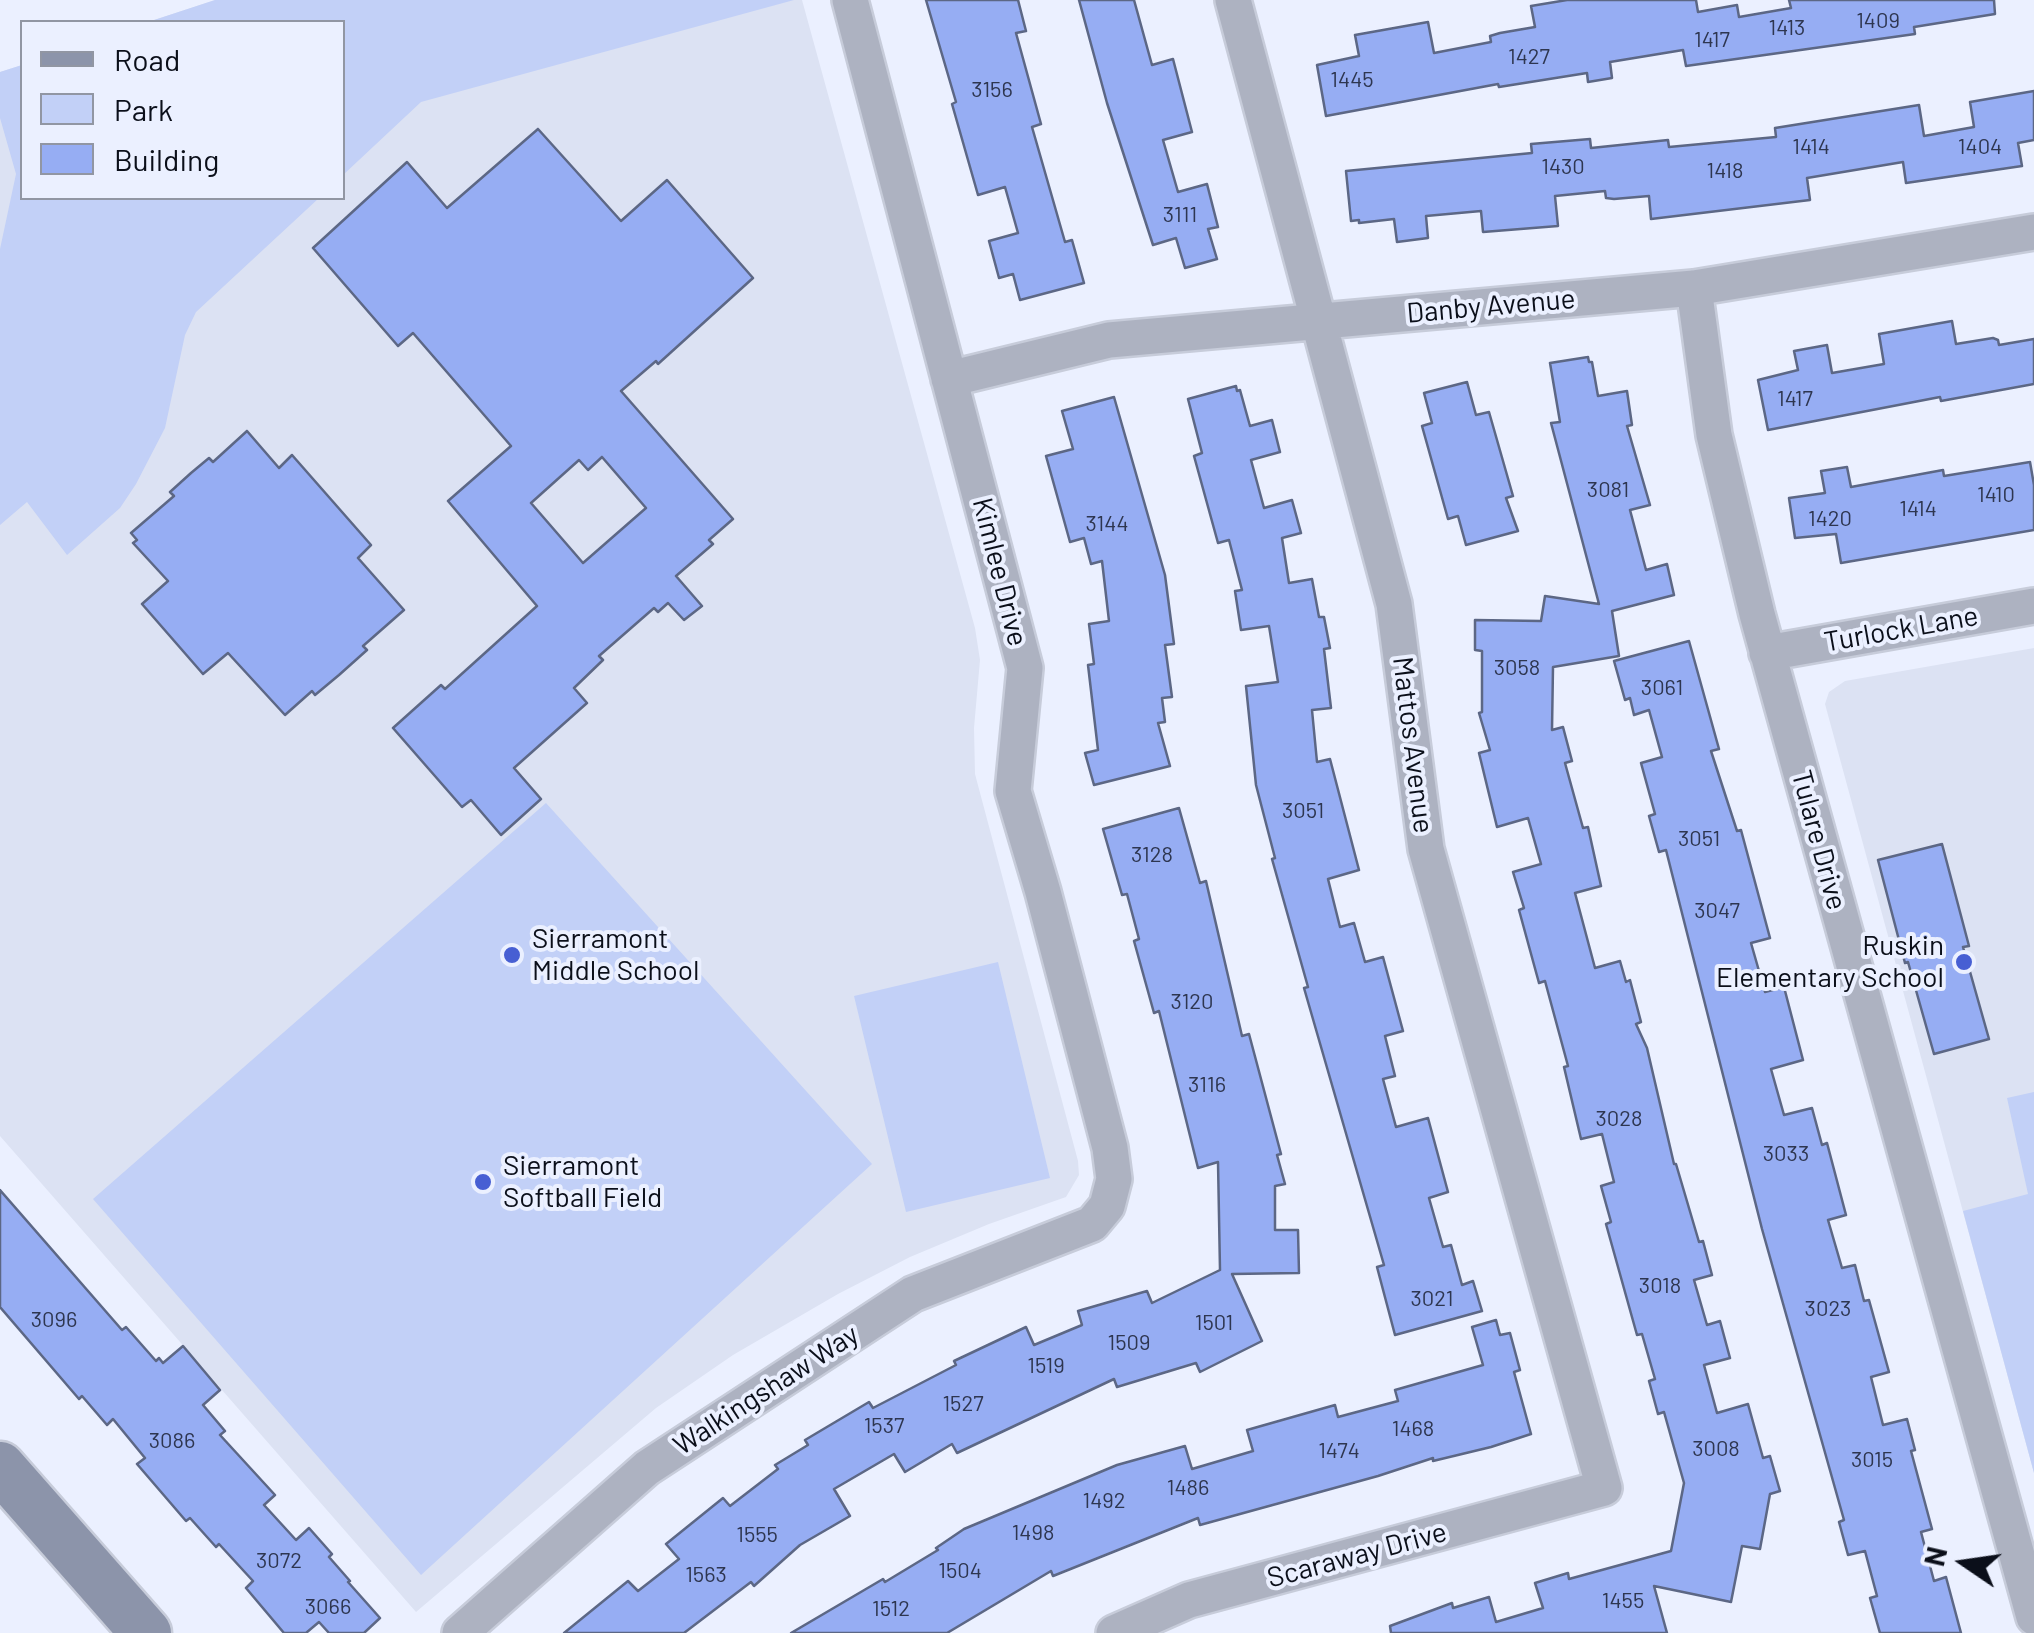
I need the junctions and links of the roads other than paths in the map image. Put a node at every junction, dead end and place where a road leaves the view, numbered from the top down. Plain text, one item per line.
1 (850, 0) edge
2 (1233, 0) edge
3 (2034, 232) edge
4 (1694, 288) junction
5 (1318, 320) junction
6 (949, 379) junction
7 (2034, 606) edge
8 (1768, 653) junction
9 (1108, 1206) joint
10 (0, 1467) edge
11 (1604, 1488) joint
12 (2034, 1617) edge
13 (146, 1633) edge
14 (460, 1633) edge
15 (1114, 1633) edge

1 - 6 street, Kimlee Drive
2 - 5 street, Mattos Avenue
3 - 4 street, Danby Avenue
4 - 5 street, Danby Avenue
4 - 8 street, Tulare Drive
5 - 6 street, Danby Avenue
5 - 11 street, Mattos Avenue
6 - 9 street, Kimlee Drive
7 - 8 street, Turlock Lane
8 - 12 street, Tulare Drive
9 - 14 street, Walkingshaw Way
10 - 13 main road
11 - 15 street, Scaraway Drive

